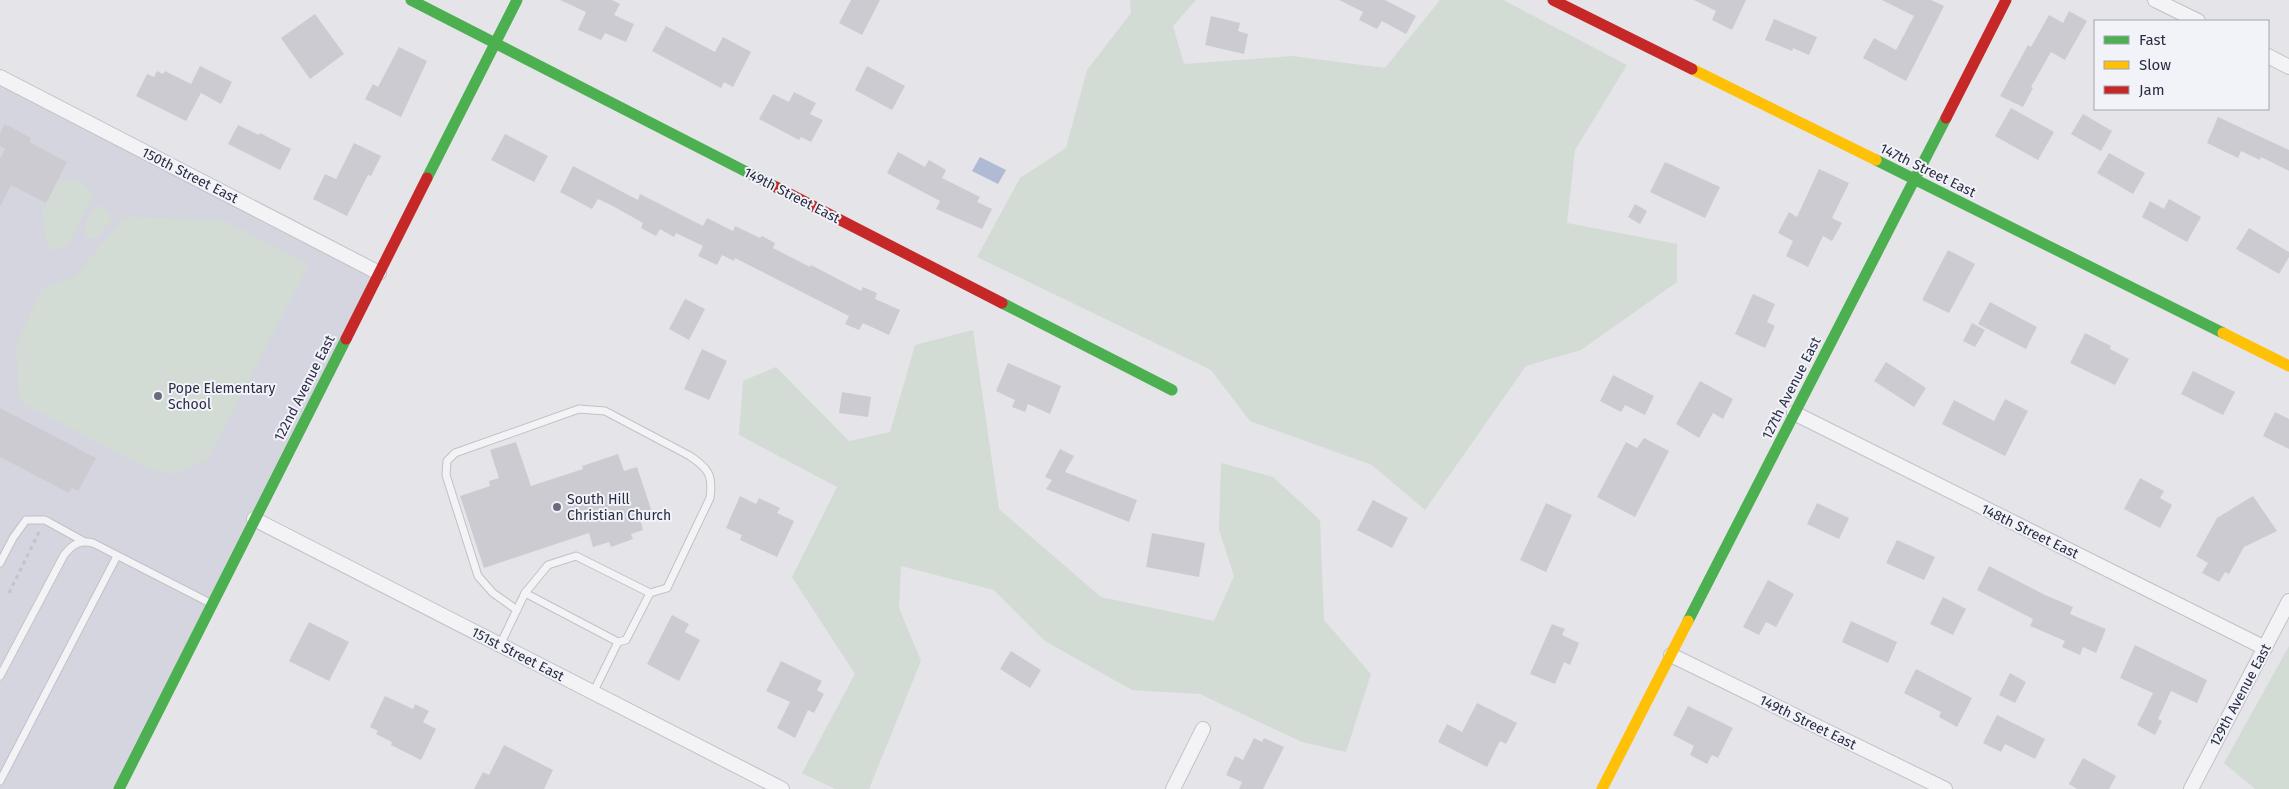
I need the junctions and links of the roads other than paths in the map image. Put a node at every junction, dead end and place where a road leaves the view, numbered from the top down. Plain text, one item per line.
1 (412, 0) edge
2 (517, 0) edge
3 (1553, 0) edge
4 (2006, 0) edge
5 (2155, 0) edge
6 (2196, 20) edge
7 (496, 43) junction
8 (2269, 57) edge
9 (2289, 67) edge
10 (0, 77) edge
11 (1914, 180) junction
12 (379, 273) junction
13 (2289, 366) edge
14 (1172, 390) dead end
15 (1794, 414) junction
16 (254, 519) junction
17 (83, 541) junction
18 (117, 556) junction
19 (0, 563) edge
20 (525, 592) junction
21 (650, 593) junction
22 (2289, 601) edge
23 (211, 604) junction
24 (517, 610) junction
25 (618, 642) junction
26 (500, 645) junction
27 (2265, 648) junction
28 (1671, 655) junction
29 (0, 676) edge
30 (593, 693) junction
31 (1203, 729) dead end
32 (0, 781) edge
33 (119, 789) edge
34 (782, 789) edge
35 (1173, 789) edge
36 (1602, 789) edge
37 (1945, 789) edge
38 (2191, 789) edge

1 - 7 street, 149th Street East
2 - 7 street, 122nd Avenue East
3 - 11 street, 147th Street East
4 - 11 street, 127th Avenue East
5 - 6 street
7 - 12 street, 122nd Avenue East
7 - 14 street, 149th Street East
8 - 9 street
10 - 12 street, 150th Street East
11 - 13 street, 147th Street East
11 - 15 street, 127th Avenue East
12 - 16 street, 122nd Avenue East
15 - 27 street, 148th Street East
15 - 28 street, 127th Avenue East
16 - 23 street, 122nd Avenue East
16 - 26 street, 151st Street East
17 - 18 lane
17 - 19 lane
17 - 29 lane
18 - 23 lane
18 - 32 lane
20 - 21 lane
20 - 24 lane
20 - 25 lane
21 - 24 lane
21 - 25 lane
22 - 27 street, 129th Avenue East
23 - 33 street, 122nd Avenue East
24 - 26 lane
25 - 30 lane
26 - 30 street, 151st Street East
27 - 38 street, 129th Avenue East
28 - 36 street, 127th Avenue East
28 - 37 street, 149th Street East
30 - 34 street, 151st Street East
31 - 35 street

